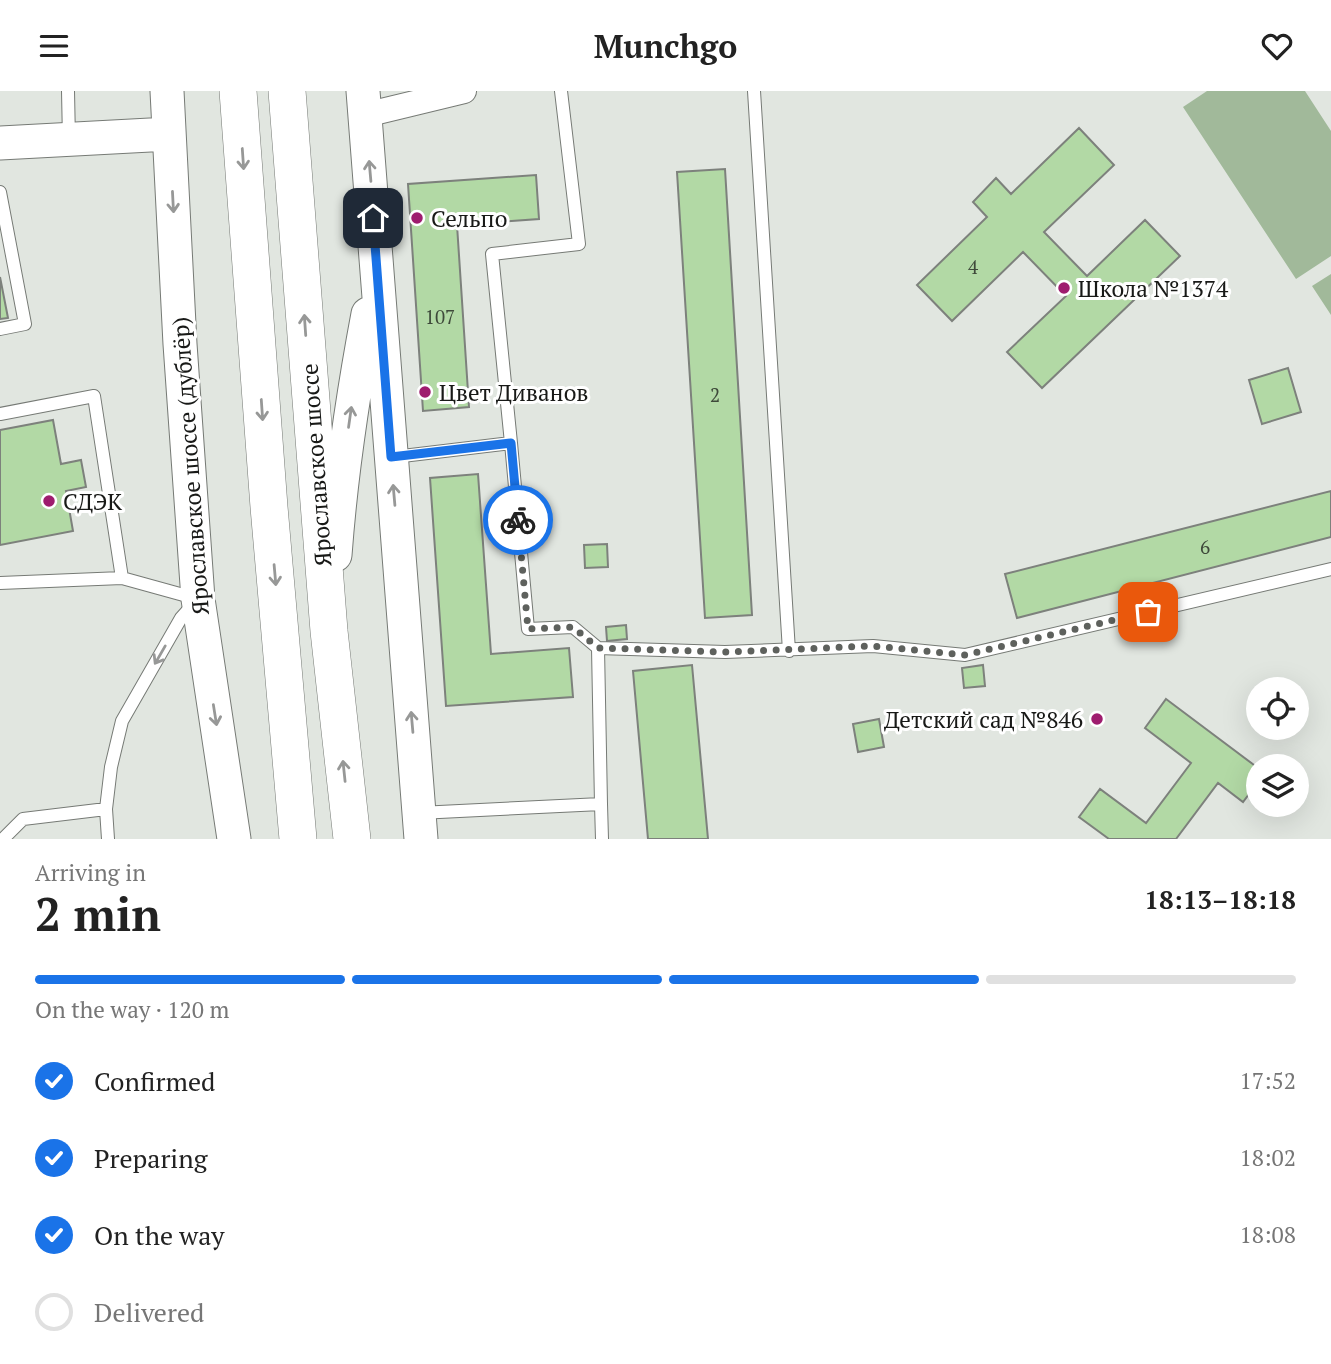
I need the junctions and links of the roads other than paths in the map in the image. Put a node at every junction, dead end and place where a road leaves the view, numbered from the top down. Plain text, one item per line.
1 (68, 91) edge
2 (167, 91) edge
3 (238, 91) edge
4 (287, 91) edge
5 (464, 91) edge
6 (561, 91) edge
7 (754, 91) edge
8 (364, 103) edge
9 (169, 134) junction
10 (69, 140) junction
11 (0, 143) edge
12 (0, 192) edge
13 (376, 270) junction
14 (0, 330) edge
15 (0, 414) edge
16 (511, 443) junction
17 (391, 457) junction
18 (1331, 569) edge
19 (122, 578) junction
20 (0, 583) edge
21 (198, 599) junction
22 (329, 631) junction
23 (598, 648) junction
24 (789, 650) junction
25 (601, 804) junction
26 (106, 809) junction
27 (420, 826) edge
28 (3, 839) edge
29 (108, 839) edge
30 (234, 839) edge
31 (298, 839) edge
32 (352, 839) edge
33 (602, 839) edge

1 - 10 lane
2 - 9 street, Ярославское шоссе (дублёр)
3 -> 31 main road
22 -> 4 main road, Ярославское шоссе
5 - 8 street
6 - 16 lane
7 - 24 lane
13 -> 8 street
9 - 10 street
9 -> 21 street, Ярославское шоссе (дублёр)
10 - 11 street
12 - 14 lane
13 - 17 street
22 -> 13 street
15 - 19 lane
16 - 17 lane
16 - 23 lane
27 -> 17 street
18 - 24 lane
19 - 20 lane
19 - 21 lane
21 -> 26 lane
21 -> 30 street, Ярославское шоссе (дублёр)
32 -> 22 main road, Ярославское шоссе
23 - 24 lane
23 - 25 lane
25 - 27 lane
25 - 33 lane
26 - 28 lane
26 - 29 lane

